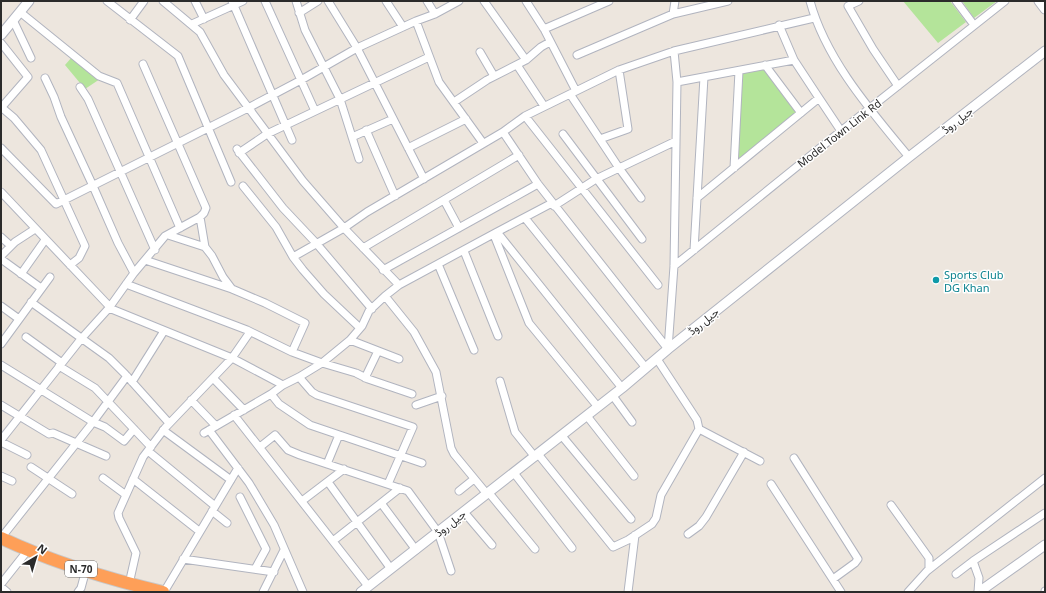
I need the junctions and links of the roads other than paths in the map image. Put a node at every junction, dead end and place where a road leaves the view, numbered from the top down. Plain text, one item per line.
1 (29, 1) edge
2 (107, 1) edge
3 (144, 1) edge
4 (163, 1) edge
5 (196, 1) edge
6 (243, 1) edge
7 (265, 1) edge
8 (296, 1) edge
9 (318, 1) edge
10 (328, 1) edge
11 (386, 1) edge
12 (426, 1) edge
13 (459, 1) edge
14 (484, 1) edge
15 (526, 1) edge
16 (609, 1) edge
17 (675, 1) edge
18 (728, 1) edge
19 (810, 1) edge
20 (859, 1) edge
21 (956, 1) edge
22 (1005, 1) edge
23 (1039, 1) edge
24 (233, 3) edge
25 (1045, 9) edge
26 (20, 12) junction
27 (300, 12) junction
28 (435, 14) junction
29 (674, 14) junction
30 (814, 18) junction
31 (204, 19) junction
32 (13, 20) junction
33 (130, 20) junction
34 (416, 21) junction
35 (192, 24) junction
36 (779, 25) junction
37 (974, 25) junction
38 (403, 27) junction
39 (544, 29) junction
40 (1, 35) edge
41 (550, 42) junction
42 (1, 43) edge
43 (357, 48) junction
44 (674, 51) junction
45 (1045, 51) edge
46 (480, 52) dead end
47 (577, 55) dead end
48 (429, 57) junction
49 (31, 58) dead end
50 (526, 60) junction
51 (794, 60) junction
52 (143, 64) dead end
53 (517, 65) junction
54 (765, 65) junction
55 (324, 67) junction
56 (619, 70) junction
57 (739, 71) junction
58 (494, 76) junction
59 (704, 77) junction
60 (45, 78) dead end
61 (301, 80) junction
62 (375, 82) junction
63 (677, 82) junction
64 (898, 86) junction
65 (80, 87) dead end
66 (573, 92) junction
67 (272, 94) junction
68 (818, 98) junction
69 (340, 99) junction
70 (454, 102) junction
71 (544, 106) junction
72 (1, 108) edge
73 (248, 108) junction
74 (869, 109) junction
75 (315, 111) junction
76 (801, 113) junction
77 (525, 116) junction
78 (393, 118) junction
79 (466, 119) junction
80 (286, 125) junction
81 (207, 128) junction
82 (366, 130) junction
83 (841, 131) junction
84 (503, 132) junction
85 (267, 134) junction
86 (562, 134) dead end
87 (352, 137) junction
88 (600, 139) junction
89 (292, 140) dead end
90 (676, 141) junction
91 (178, 143) junction
92 (483, 143) junction
93 (1, 148) edge
94 (408, 148) junction
95 (519, 155) junction
96 (909, 157) junction
97 (149, 158) junction
98 (359, 159) dead end
99 (619, 168) junction
100 (734, 168) junction
101 (121, 172) junction
102 (424, 179) junction
103 (596, 180) junction
104 (231, 182) dead end
105 (538, 184) junction
106 (93, 186) junction
107 (243, 186) dead end
108 (582, 188) junction
109 (1, 192) edge
110 (395, 196) junction
111 (641, 198) dead end
112 (697, 198) junction
113 (63, 199) junction
114 (444, 200) junction
115 (553, 204) junction
116 (200, 216) junction
117 (525, 218) junction
118 (180, 228) junction
119 (344, 228) junction
120 (459, 228) junction
121 (35, 229) junction
122 (496, 234) junction
123 (168, 235) junction
124 (1, 236) edge
125 (642, 239) dead end
126 (45, 240) junction
127 (316, 243) junction
128 (11, 246) junction
129 (205, 247) junction
130 (363, 248) junction
131 (155, 250) junction
132 (464, 250) junction
133 (694, 250) junction
134 (293, 257) junction
135 (1, 258) edge
136 (145, 260) junction
137 (438, 264) junction
138 (70, 266) junction
139 (674, 266) junction
140 (383, 270) junction
141 (134, 273) junction
142 (21, 274) junction
143 (50, 277) dead end
144 (126, 284) junction
145 (658, 285) dead end
146 (399, 286) junction
147 (41, 288) junction
148 (232, 289) junction
149 (385, 296) junction
150 (31, 302) junction
151 (1, 306) edge
152 (109, 307) junction
153 (372, 309) junction
154 (19, 319) junction
155 (360, 328) junction
156 (164, 331) junction
157 (250, 332) junction
158 (498, 336) dead end
159 (26, 337) dead end
160 (82, 338) junction
161 (350, 340) junction
162 (1, 344) edge
163 (668, 349) junction
164 (474, 350) dead end
165 (378, 351) junction
166 (292, 352) junction
167 (232, 358) junction
168 (399, 359) dead end
169 (657, 359) junction
170 (322, 363) junction
171 (1, 365) edge
172 (61, 365) junction
173 (646, 368) junction
174 (127, 376) junction
175 (299, 377) junction
176 (213, 378) junction
177 (365, 378) junction
178 (500, 381) dead end
179 (132, 382) junction
180 (283, 385) junction
181 (622, 388) junction
182 (41, 389) junction
183 (271, 394) junction
184 (412, 394) dead end
185 (442, 396) junction
186 (613, 396) junction
187 (191, 400) junction
188 (108, 402) junction
189 (1, 405) edge
190 (416, 405) dead end
191 (598, 407) junction
192 (244, 410) junction
193 (234, 415) junction
194 (20, 416) junction
195 (587, 416) junction
196 (93, 422) junction
197 (632, 422) dead end
198 (169, 423) junction
199 (134, 429) junction
200 (699, 429) junction
201 (163, 430) junction
202 (209, 430) junction
203 (339, 435) junction
204 (562, 436) junction
205 (1, 440) edge
206 (76, 443) junction
207 (260, 448) junction
208 (149, 449) junction
209 (744, 452) junction
210 (27, 455) dead end
211 (400, 455) junction
212 (537, 455) junction
213 (106, 456) dead end
214 (794, 458) dead end
215 (760, 461) dead end
216 (422, 463) dead end
217 (327, 464) junction
218 (31, 467) dead end
219 (238, 468) junction
220 (344, 470) junction
221 (514, 473) junction
222 (1, 476) edge
223 (634, 476) dead end
224 (49, 478) junction
225 (103, 478) dead end
226 (1045, 478) edge
227 (133, 479) junction
228 (474, 479) junction
229 (231, 480) junction
230 (12, 481) dead end
231 (328, 482) junction
232 (388, 484) junction
233 (772, 484) dead end
234 (400, 488) junction
235 (459, 491) dead end
236 (488, 493) junction
237 (72, 494) dead end
238 (126, 495) junction
239 (240, 498) dead end
240 (302, 501) junction
241 (381, 503) junction
242 (891, 505) dead end
243 (213, 508) junction
244 (464, 512) junction
245 (1045, 513) edge
246 (631, 519) dead end
247 (357, 522) junction
248 (227, 523) dead end
249 (199, 531) junction
250 (438, 532) junction
251 (688, 534) dead end
252 (635, 535) junction
253 (1, 538) edge
254 (333, 541) junction
255 (1, 545) edge
256 (492, 545) dead end
257 (1045, 545) edge
258 (572, 548) dead end
259 (535, 549) dead end
260 (284, 550) junction
261 (416, 550) junction
262 (26, 552) junction
263 (183, 559) junction
264 (973, 561) junction
265 (255, 569) junction
266 (391, 569) junction
267 (928, 569) junction
268 (452, 571) dead end
269 (274, 572) junction
270 (956, 574) dead end
271 (84, 577) junction
272 (832, 579) junction
273 (1, 584) edge
274 (1, 587) edge
275 (132, 588) edge
276 (365, 589) edge
277 (7, 592) edge
278 (78, 592) edge
279 (163, 592) edge
280 (263, 592) edge
281 (303, 592) edge
282 (628, 592) edge
283 (841, 592) edge
284 (908, 592) edge
285 (978, 592) edge

1 - 26 main road
2 - 33 street
3 - 33 street
4 - 35 street
5 - 31 street
6 - 24 street
7 - 61 street
8 - 27 street
9 - 27 street
10 - 43 street
11 - 38 street
12 - 28 street
13 - 28 street
14 - 50 street
15 - 39 street
16 - 39 street
17 - 29 street
18 - 29 street
19 - 30 street
20 - 64 street
21 - 37 street
22 - 37 street, Model Town Link Rd
23 - 25 main road
24 - 31 street
24 - 67 street
26 - 32 main road
26 - 97 street
27 - 55 street
28 - 34 street
29 - 47 street
30 - 36 street
30 - 74 street
31 - 35 street
32 - 40 main road
32 - 49 street
33 - 81 street
34 - 38 street
34 - 48 street
35 - 73 street
36 - 44 street
36 - 51 street
37 - 64 street, Model Town Link Rd
38 - 43 street
39 - 41 street
41 - 50 street
41 - 66 street
42 - 72 street
43 - 55 street
43 - 62 street
44 - 56 street
44 - 63 street
45 - 96 main road, جیل روڈ
46 - 58 street
48 - 62 street
48 - 70 street
50 - 53 street
51 - 54 street
51 - 68 street
52 - 91 street
53 - 58 street
53 - 71 street
54 - 57 street
54 - 76 street
55 - 61 street
55 - 69 street
56 - 66 street
56 - 88 street
57 - 59 street
57 - 100 street
58 - 70 street
59 - 63 street
59 - 112 street
60 - 106 street
61 - 67 street
61 - 75 street
62 - 69 street
62 - 78 street
63 - 90 street
64 - 74 street, Model Town Link Rd
65 - 101 street
66 - 71 street
66 - 88 street
67 - 73 street
67 - 80 street
68 - 76 street
68 - 83 street
69 - 75 street
69 - 87 street
70 - 79 street
71 - 77 street
72 - 113 street
73 - 81 street
73 - 85 street
74 - 83 street, Model Town Link Rd
74 - 96 street
75 - 80 street
76 - 100 street
77 - 84 street
77 - 108 street
78 - 82 street
78 - 94 street
79 - 92 street
79 - 94 street
80 - 85 street
80 - 89 street
81 - 91 street
81 - 104 street
82 - 87 street
82 - 110 street
83 - 133 street, Model Town Link Rd
84 - 92 street
84 - 95 street
85 - 119 street
85 - 127 street
86 - 103 street
87 - 98 street
88 - 99 street
90 - 99 street
90 - 139 street
91 - 97 street
91 - 116 street
92 - 102 street
93 - 113 street
94 - 102 street
95 - 105 street
95 - 114 street
96 - 163 main road, جیل روڈ
97 - 101 street
97 - 118 street
99 - 103 street
99 - 111 street
100 - 112 street
101 - 106 street
101 - 131 street
102 - 110 street
103 - 108 street
103 - 125 street
105 - 115 street
105 - 120 street
106 - 113 street
106 - 141 street
107 - 134 street
108 - 115 street
108 - 145 street
109 - 121 street
110 - 119 street
112 - 133 street
113 - 138 street
114 - 120 street
114 - 130 street
115 - 117 street
115 - 163 street
116 - 118 street
116 - 129 street
117 - 122 street
117 - 173 street
118 - 123 street
119 - 127 street
119 - 130 street
120 - 140 street
121 - 126 street
121 - 128 street
122 - 132 street
122 - 181 street
122 - 191 street
123 - 129 street
123 - 131 street
124 - 128 street
126 - 138 street
126 - 142 street
127 - 134 street
127 - 153 street
128 - 135 street
129 - 148 street
130 - 140 street
131 - 136 street
132 - 137 street
132 - 158 street
133 - 139 street, Model Town Link Rd
134 - 155 street
135 - 142 street
136 - 141 street
136 - 148 street
137 - 146 street
137 - 164 street
138 - 152 street
139 - 163 street
140 - 146 street
141 - 144 street
142 - 147 street
143 - 147 street
144 - 152 street
144 - 157 street
146 - 149 street
147 - 150 street
148 - 166 street
149 - 153 street
149 - 185 street
150 - 154 street
150 - 160 street
151 - 154 street
152 - 156 street
152 - 160 street
153 - 155 street
154 - 162 street
155 - 161 street
156 - 167 street
156 - 179 street
157 - 166 street
157 - 167 street
159 - 172 street
160 - 172 street
160 - 174 street
161 - 165 street
161 - 170 street
163 - 169 main road, جیل روڈ
165 - 168 street
165 - 177 street
166 - 170 street
167 - 176 street
167 - 180 street
169 - 173 main road, جیل روڈ
169 - 200 street
170 - 175 street
170 - 177 street
171 - 182 street
172 - 182 street
172 - 188 street
173 - 181 main road, جیل روڈ
174 - 179 street
174 - 188 street
175 - 180 street
175 - 211 street
176 - 187 street
176 - 192 street
177 - 184 street
178 - 212 street
179 - 198 street
180 - 183 street
181 - 186 main road, جیل روڈ
182 - 194 street
182 - 196 street
183 - 192 street
183 - 203 street
185 - 190 street
185 - 228 street
186 - 191 main road, جیل روڈ
186 - 197 street
187 - 198 street
187 - 202 street
188 - 196 street
188 - 199 street
189 - 194 street
191 - 195 main road, جیل روڈ
192 - 193 street
193 - 202 street
193 - 207 street
194 - 205 street
194 - 206 street
195 - 204 main road, جیل روڈ
195 - 223 street
196 - 199 street
196 - 206 street
198 - 201 street
199 - 208 street
200 - 209 street
200 - 252 street
201 - 208 street
201 - 229 street
202 - 219 street
203 - 211 street
203 - 217 street
204 - 212 main road, جیل روڈ
204 - 246 street
205 - 210 street
206 - 213 street
206 - 224 street
207 - 217 street
207 - 240 street
208 - 227 street
208 - 243 street
209 - 215 street
209 - 251 street
211 - 216 street
211 - 232 street
212 - 221 main road, جیل روڈ
212 - 252 street
214 - 272 street
217 - 220 street
218 - 224 street
219 - 229 street
219 - 260 street
220 - 231 street
220 - 232 street
221 - 236 main road, جیل روڈ
221 - 258 street
222 - 230 street
224 - 237 street
224 - 253 street
225 - 238 street
226 - 267 street
227 - 238 street
227 - 249 street
228 - 235 street
228 - 236 street
229 - 243 street
231 - 240 street
231 - 247 street
232 - 234 street
233 - 272 street
234 - 241 street
234 - 250 street
236 - 244 main road, جیل روڈ
236 - 259 street
238 - 275 street
239 - 265 street
240 - 254 street
241 - 247 street
241 - 261 street
242 - 267 street
243 - 248 street
243 - 249 street
244 - 250 main road, جیل روڈ
244 - 256 street
245 - 264 street
247 - 254 street
247 - 266 street
249 - 263 street
250 - 261 main road, جیل روڈ
250 - 268 street
252 - 282 street
253 - 262 highway, N-70
254 - 276 street
255 - 262 highway, N-70
257 - 285 main road
260 - 269 street
260 - 281 street
261 - 266 main road, جیل روڈ
262 - 271 highway, N-70
262 - 273 street
262 - 275 highway, N-70
263 - 265 street
263 - 279 street
264 - 270 street
264 - 285 street
265 - 269 street
266 - 276 main road, جیل روڈ
267 - 284 street
269 - 280 street
271 - 275 highway, N-70
271 - 278 street
272 - 283 street
274 - 277 street
275 - 279 highway, N-70

